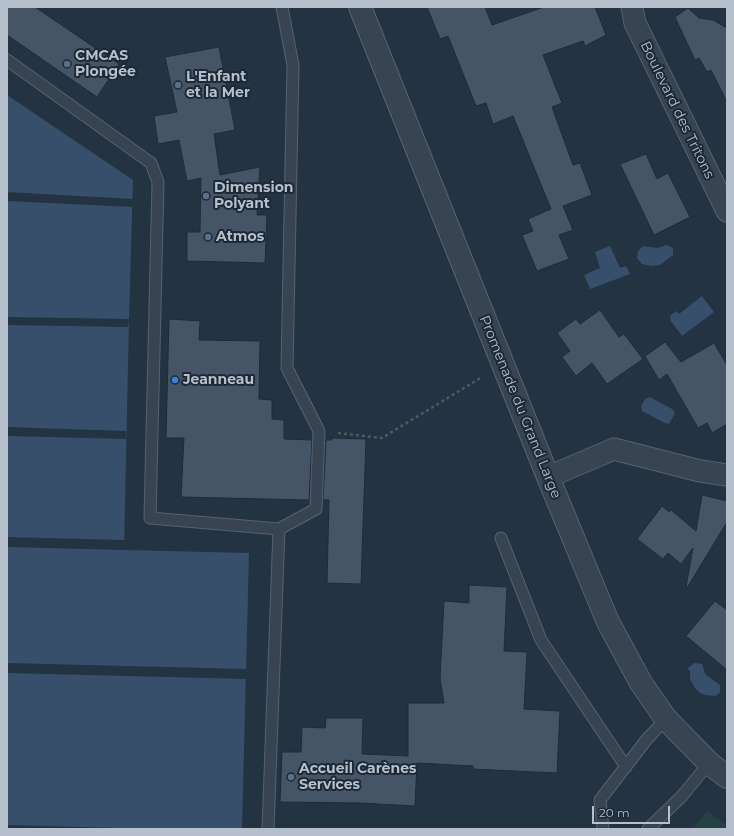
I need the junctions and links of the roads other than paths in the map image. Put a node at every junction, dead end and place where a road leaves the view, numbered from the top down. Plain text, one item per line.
1 (282, 7) edge
2 (360, 7) edge
3 (632, 7) edge
4 (7, 60) edge
5 (727, 211) edge
6 (727, 475) edge
7 (548, 477) junction
8 (279, 530) junction
9 (501, 538) dead end
10 (666, 719) junction
11 (709, 763) junction
12 (626, 767) junction
13 (727, 777) edge
14 (268, 829) edge
15 (603, 829) edge
16 (648, 829) edge

1 - 8 lane
2 - 7 street, Promenade du Grand Large
3 - 5 street, Boulevard des Tritons
4 - 8 lane
6 - 7 street
7 - 10 street, Promenade du Grand Large
8 - 14 lane
9 - 12 lane
10 - 11 street, Promenade du Grand Large
10 - 12 lane
11 - 13 street, Promenade du Grand Large
11 - 16 lane
12 - 15 lane

